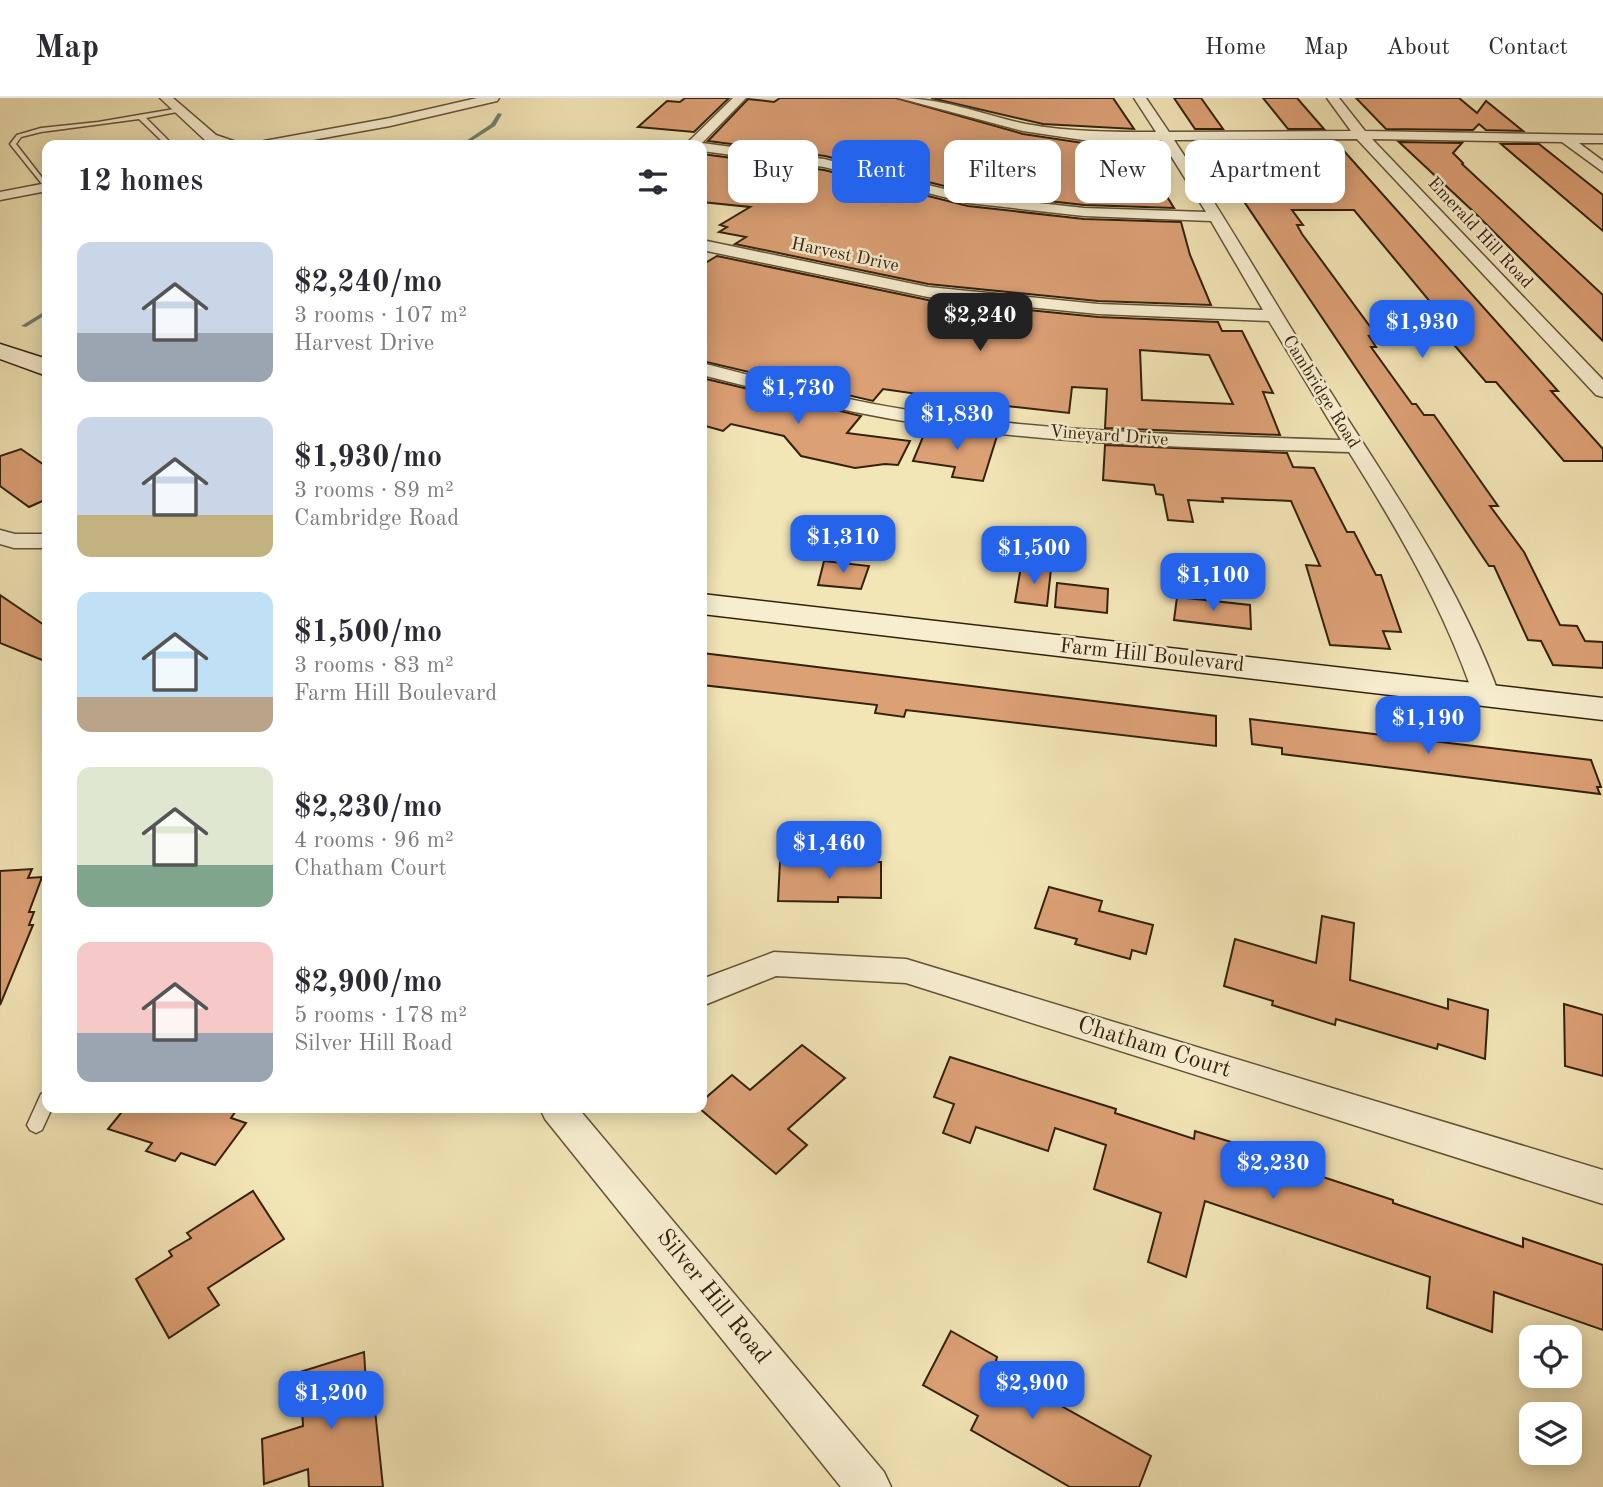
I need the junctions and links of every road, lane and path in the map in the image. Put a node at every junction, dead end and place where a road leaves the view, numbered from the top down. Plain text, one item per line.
1 (166, 98) edge
2 (493, 98) edge
3 (740, 98) edge
4 (905, 98) edge
5 (1140, 98) edge
6 (1333, 98) edge
7 (180, 110) junction
8 (141, 117) junction
9 (1166, 135) junction
10 (1361, 135) junction
11 (1566, 139) junction
12 (1603, 139) edge
13 (165, 140) edge
14 (216, 140) edge
15 (291, 140) edge
16 (697, 140) edge
17 (707, 148) edge
18 (1603, 168) edge
19 (42, 178) edge
20 (42, 183) edge
21 (0, 196) edge
22 (1218, 217) junction
23 (707, 246) edge
24 (1275, 316) junction
25 (0, 351) edge
26 (42, 366) edge
27 (707, 370) edge
28 (1603, 391) edge
29 (1355, 446) junction
30 (0, 537) edge
31 (42, 541) edge
32 (707, 605) edge
33 (1486, 694) junction
34 (1603, 709) edge
35 (707, 991) edge
36 (42, 1111) edge
37 (561, 1113) edge
38 (36, 1125) dead end
39 (1603, 1187) edge
40 (869, 1487) edge

1 - 7 street
2 - 15 street
3 - 16 street
4 - 9 street
5 - 9 street, Cambridge Road
6 - 10 street, Emerald Hill Road
7 - 8 lane
7 - 14 street
8 - 13 lane
8 - 19 lane
9 - 10 street
9 - 22 street, Cambridge Road
10 - 11 street
10 - 28 street, Emerald Hill Road
11 - 12 street
11 - 18 street
17 - 22 street
20 - 21 street
22 - 24 street, Cambridge Road
23 - 24 street, Harvest Drive
24 - 29 street, Cambridge Road
25 - 26 main road
27 - 29 street, Vineyard Drive
29 - 33 street, Cambridge Road
30 - 31 street
32 - 33 main road, Farm Hill Boulevard
33 - 34 main road, Farm Hill Boulevard
35 - 39 street, Chatham Court
36 - 38 lane
37 - 40 street, Silver Hill Road

